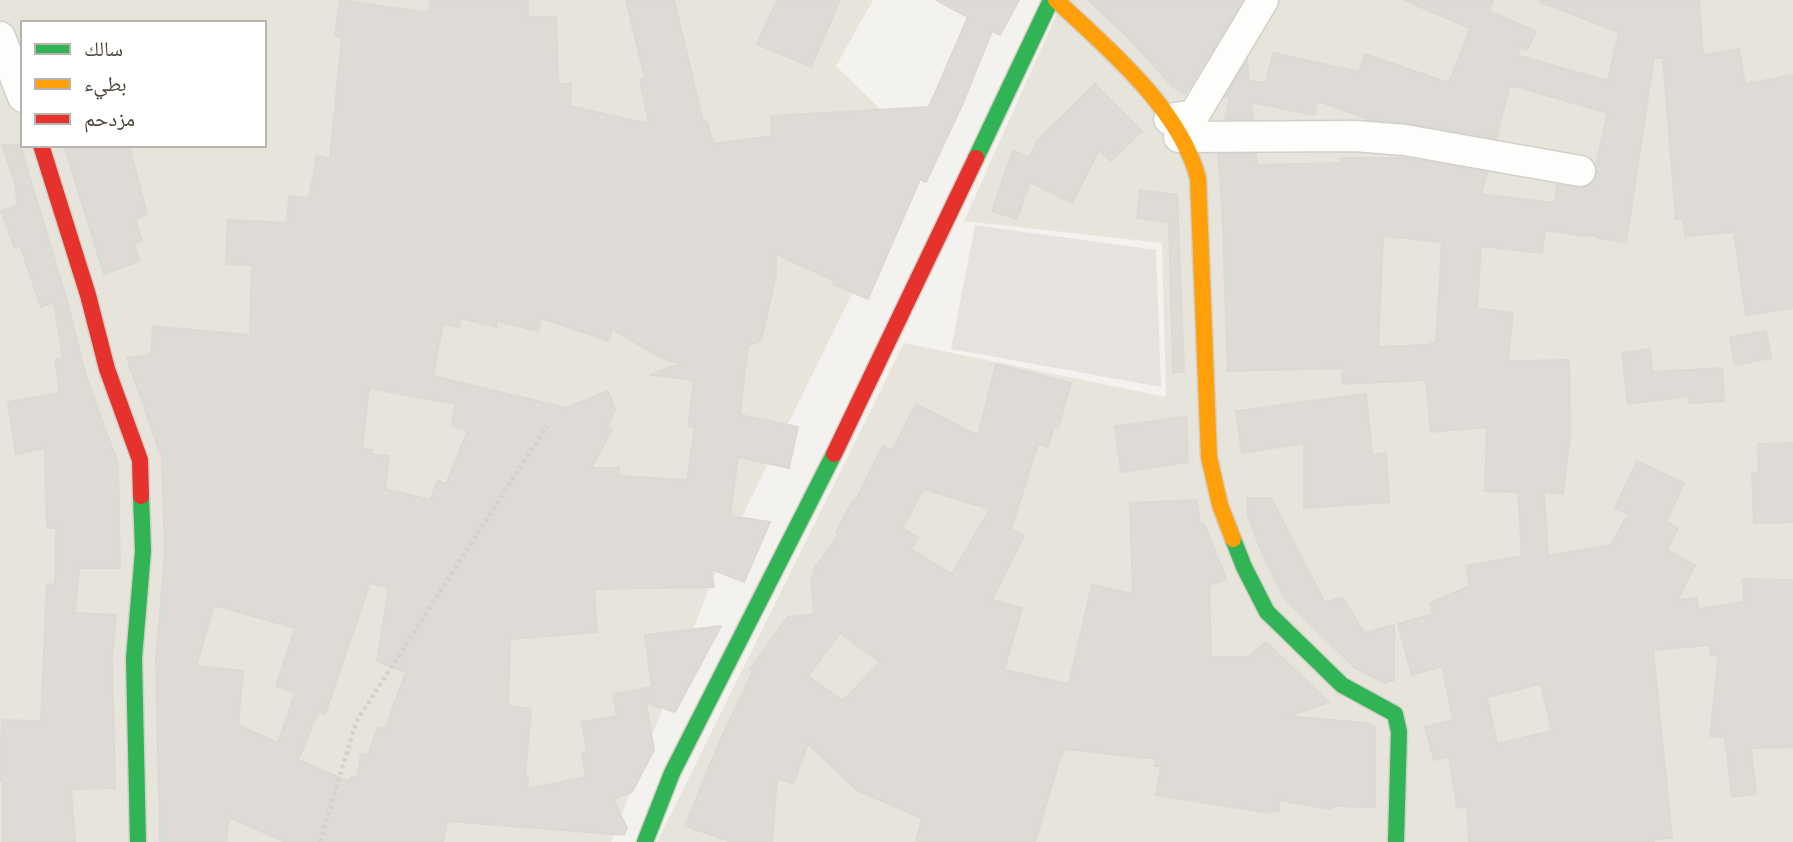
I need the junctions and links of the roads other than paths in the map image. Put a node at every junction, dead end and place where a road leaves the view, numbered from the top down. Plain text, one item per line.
1 (1054, 0) edge
2 (1263, 0) edge
3 (0, 37) edge
4 (21, 92) edge
5 (1174, 128) junction
6 (42, 147) edge
7 (1580, 171) dead end
8 (138, 842) edge
9 (645, 842) edge
10 (1396, 842) edge

1 - 5 street
1 - 9 street
2 - 5 street
3 - 4 street
5 - 7 street
5 - 10 street
6 - 8 street

